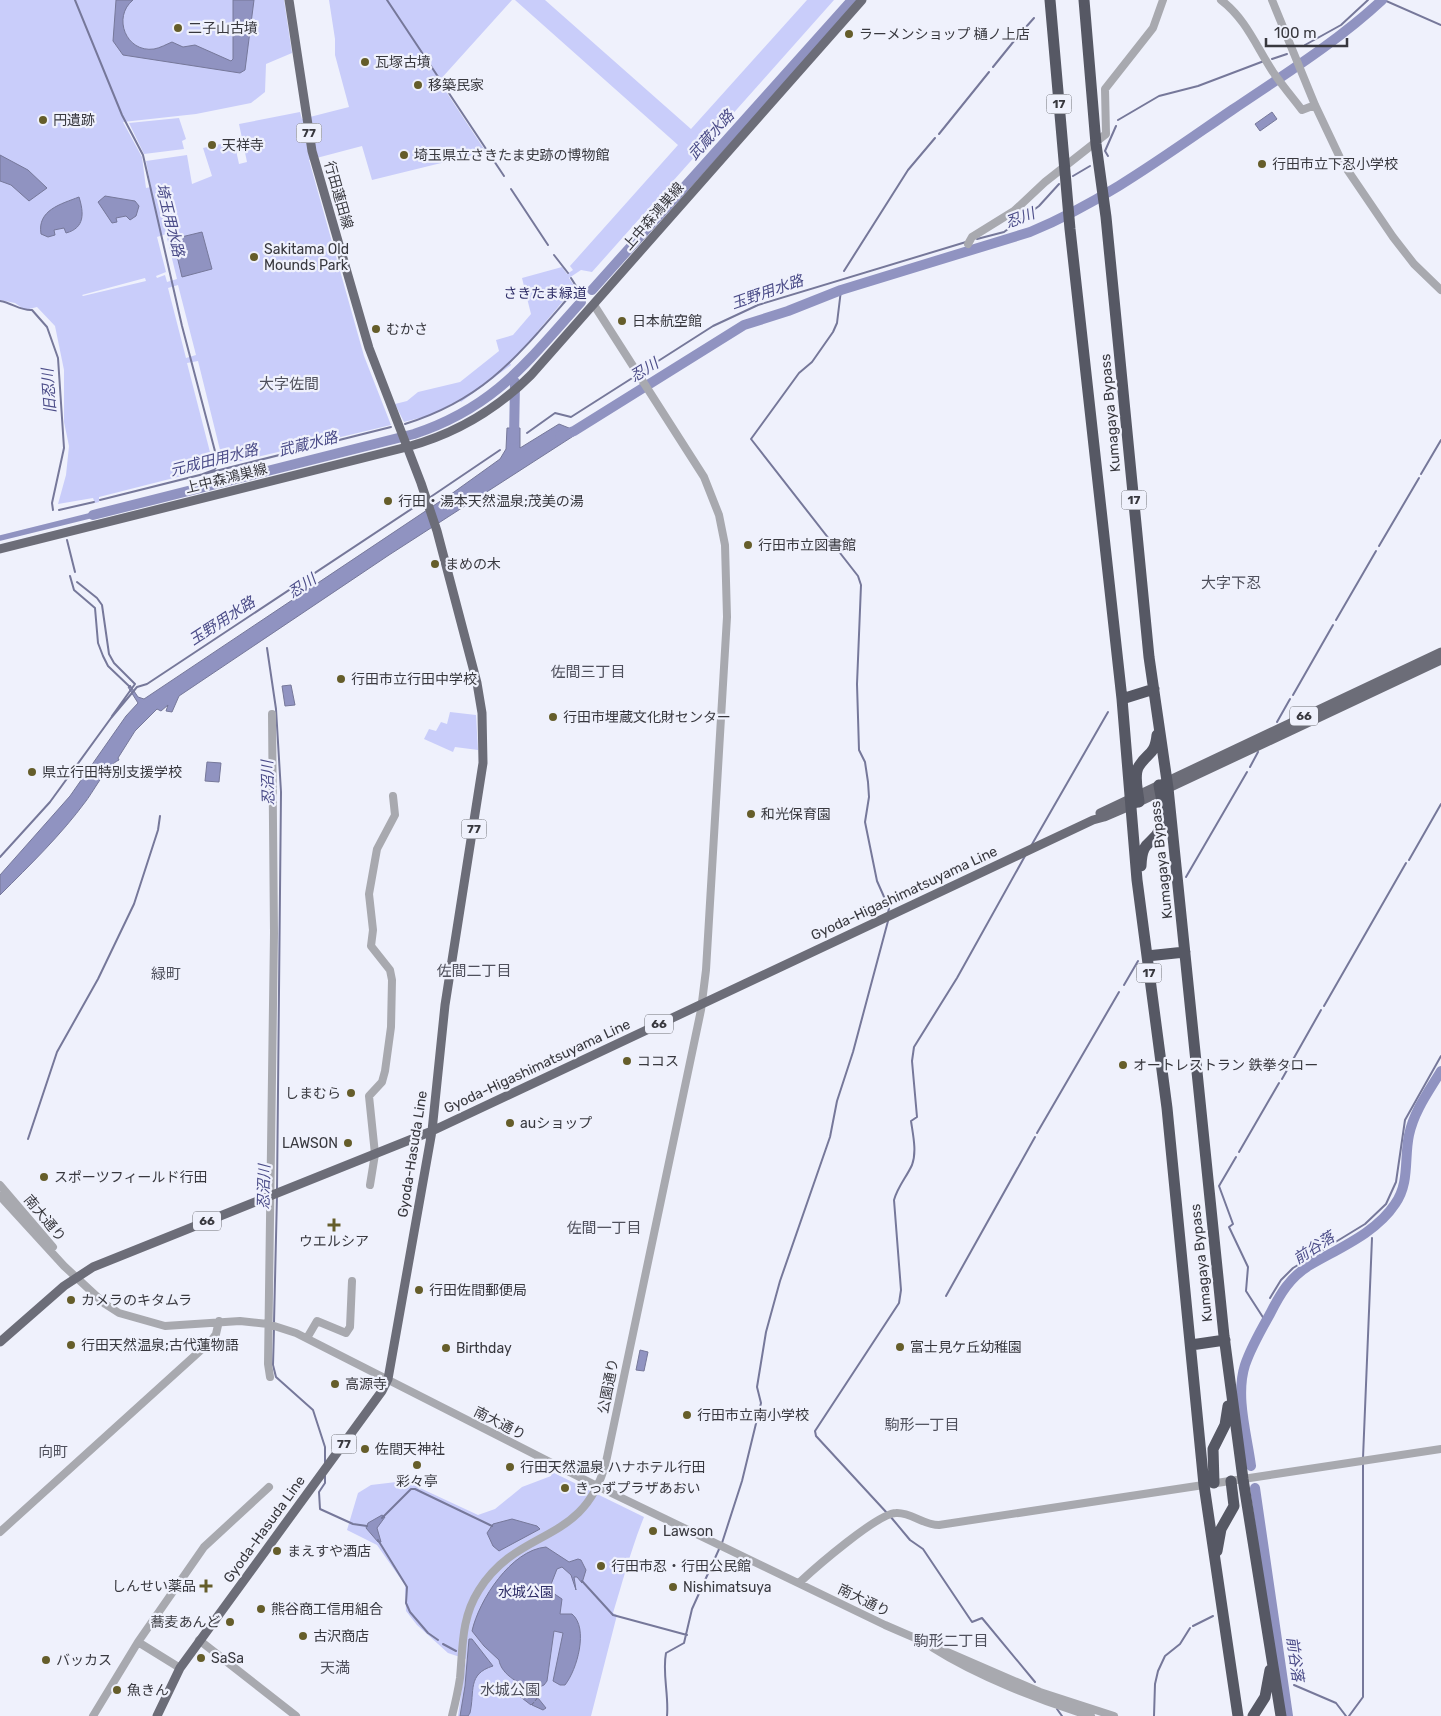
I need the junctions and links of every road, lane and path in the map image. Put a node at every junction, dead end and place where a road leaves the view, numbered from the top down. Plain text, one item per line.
1 (289, 0) edge
2 (862, 0) edge
3 (1045, 0) edge
4 (1050, 0) edge
5 (1084, 0) edge
6 (1090, 0) edge
7 (1163, 0) edge
8 (1221, 0) edge
9 (1272, 0) edge
10 (1087, 16) junction
11 (1051, 22) junction
12 (1314, 106) junction
13 (1096, 144) junction
14 (1065, 166) junction
15 (968, 244) dead end
16 (1441, 290) edge
17 (594, 305) junction
18 (406, 445) junction
19 (437, 531) joint
20 (0, 549) edge
21 (1441, 652) edge
22 (1441, 660) edge
23 (1154, 689) junction
24 (1122, 699) junction
25 (272, 714) dead end
26 (1161, 727) junction
27 (1164, 787) junction
28 (393, 796) dead end
29 (1134, 800) junction
30 (1137, 880) junction
31 (1185, 952) junction
32 (1147, 956) junction
33 (702, 1004) junction
34 (432, 1131) junction
35 (375, 1154) junction
36 (370, 1185) dead end
37 (0, 1186) edge
38 (270, 1195) junction
39 (0, 1196) edge
40 (68, 1268) junction
41 (77, 1276) junction
42 (352, 1281) dead end
43 (218, 1321) junction
44 (268, 1324) junction
45 (307, 1338) junction
46 (1225, 1340) junction
47 (0, 1342) edge
48 (1190, 1345) junction
49 (270, 1377) dead end
50 (388, 1379) junction
51 (1230, 1379) junction
52 (1441, 1449) edge
53 (1237, 1480) junction
54 (1209, 1484) junction
55 (269, 1487) dead end
56 (599, 1487) junction
57 (0, 1532) edge
58 (1217, 1580) junction
59 (800, 1582) junction
60 (918, 1639) junction
61 (199, 1640) junction
62 (138, 1642) junction
63 (1272, 1663) junction
64 (180, 1668) junction
65 (93, 1716) edge
66 (157, 1716) edge
67 (296, 1716) edge
68 (452, 1716) edge
69 (1091, 1716) edge
70 (1114, 1716) edge
71 (1238, 1716) edge
72 (1254, 1716) edge
73 (1281, 1716) edge

1 - 18 main road, 行田蓮田線 / 77
2 - 17 main road, 上中森鴻巣線
3 - 11 highway, 17
4 - 11 highway, Kumagaya Bypass / 17
5 - 10 highway, Kumagaya Bypass / 17
6 - 10 highway, 17
7 - 13 street
8 - 12 street
9 - 12 street
10 - 13 highway, Kumagaya Bypass / 17
11 - 14 highway, Kumagaya Bypass / 17
12 - 16 street
13 - 14 street
13 - 23 highway, Kumagaya Bypass / 17
14 - 15 street
14 - 24 highway, Kumagaya Bypass / 17
17 - 18 main road, 上中森鴻巣線
17 - 33 street, 公園通り
18 - 19 main road, 行田蓮田線 / 77
18 - 20 main road, 上中森鴻巣線
19 - 34 main road, Gyoda-Hasuda Line / 77
21 - 27 main road, Gyoda-Higashimatsuyama Line / 66
22 - 27 main road, Gyoda-Higashimatsuyama Line / 66
23 - 24 highway
23 - 26 highway, Kumagaya Bypass / 17
24 - 29 highway, Kumagaya Bypass / 17
25 - 38 street
26 - 27 highway, Kumagaya Bypass / 17
26 - 29 highway, 17
27 - 29 main road, Gyoda-Higashimatsuyama Line / 66
27 - 30 highway, 17
27 - 31 highway, Kumagaya Bypass / 17
28 - 35 street
29 - 30 highway, Kumagaya Bypass / 17
29 - 33 main road, Gyoda-Higashimatsuyama Line / 66
30 - 32 highway, Kumagaya Bypass / 17
31 - 32 highway, 17
31 - 46 highway, Kumagaya Bypass / 17
32 - 48 highway, Kumagaya Bypass / 17
33 - 34 main road, Gyoda-Higashimatsuyama Line / 66
33 - 56 street, 公園通り
34 - 35 main road, Gyoda-Higashimatsuyama Line / 66
34 - 50 main road, Gyoda-Hasuda Line / 77
35 - 36 street
35 - 38 main road, Gyoda-Higashimatsuyama Line / 66
37 - 40 street, 南大通り
38 - 41 main road, Gyoda-Higashimatsuyama Line / 66
38 - 44 street
39 - 40 street, 南大通り
40 - 41 street, 南大通り
41 - 43 street, 南大通り
41 - 47 main road, Gyoda-Higashimatsuyama Line / 66
42 - 45 street
43 - 44 street, 南大通り
43 - 57 street
44 - 45 street, 南大通り
44 - 49 street
45 - 50 street, 南大通り
46 - 48 highway
46 - 51 highway, Kumagaya Bypass / 17
48 - 54 highway, Kumagaya Bypass / 17
50 - 56 street, 南大通り
50 - 61 main road, Gyoda-Hasuda Line / 77
51 - 53 highway, Kumagaya Bypass / 17
51 - 54 highway
52 - 53 street
53 - 54 street
53 - 58 highway
53 - 63 highway, Kumagaya Bypass / 17
54 - 58 highway, Kumagaya Bypass / 17
54 - 59 street
55 - 62 street
56 - 59 street, 南大通り
56 - 68 street, 公園通り
58 - 71 highway, Kumagaya Bypass / 17
59 - 60 street, 南大通り
60 - 69 street, 南大通り
60 - 70 street, 南大通り
61 - 64 main road, Gyoda-Hasuda Line / 77
61 - 67 street
62 - 64 street
62 - 65 street
63 - 72 highway, 17
63 - 73 highway, Kumagaya Bypass / 17
64 - 66 main road, Gyoda-Hasuda Line / 77

